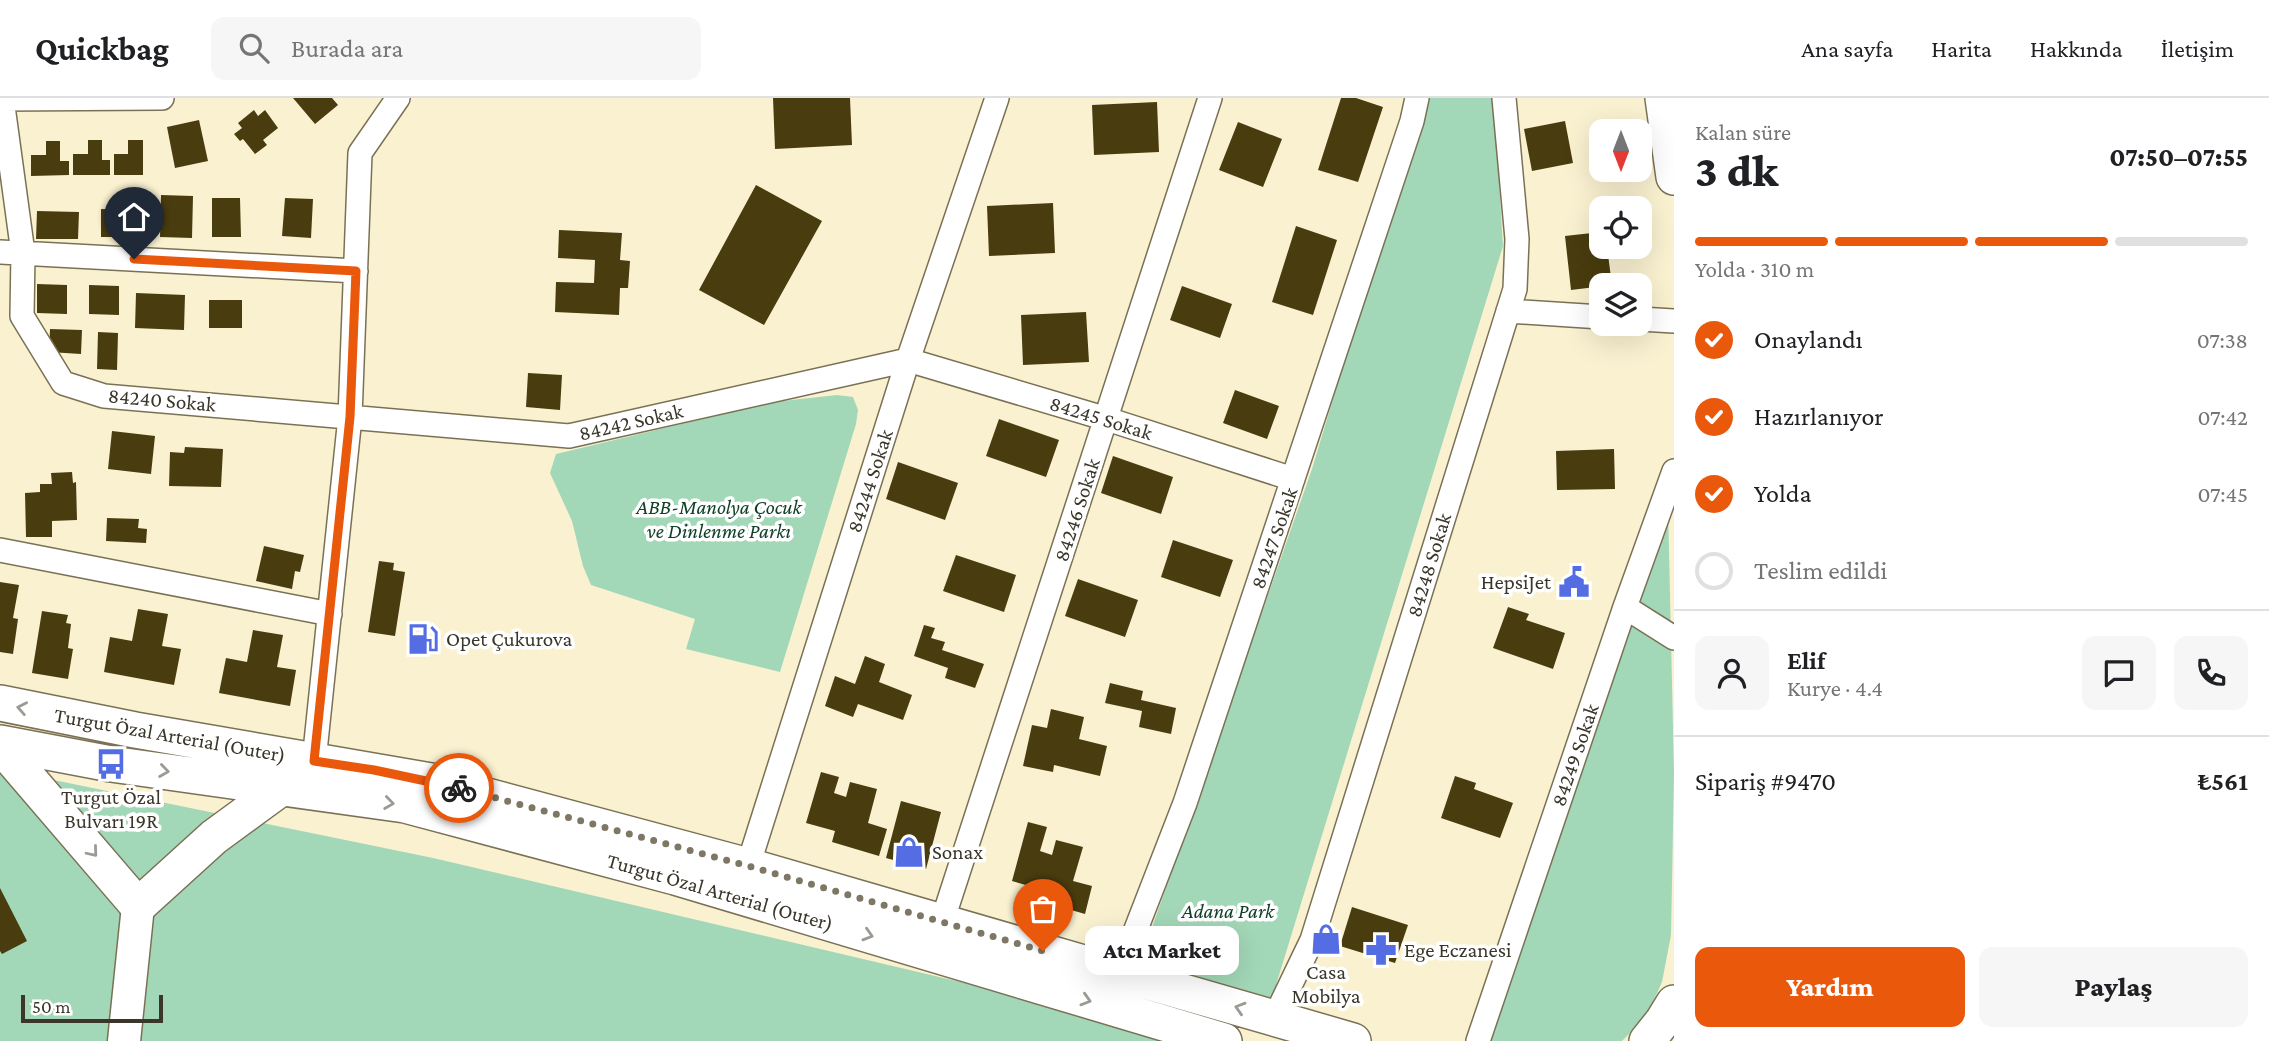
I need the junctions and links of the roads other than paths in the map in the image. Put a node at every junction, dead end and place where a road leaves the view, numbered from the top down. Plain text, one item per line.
1 (23, 98) edge
2 (162, 98) edge
3 (398, 98) edge
4 (997, 98) edge
5 (1210, 98) edge
6 (1416, 98) edge
7 (1504, 98) edge
8 (1663, 98) edge
9 (1, 99) edge
10 (1674, 177) edge
11 (11, 253) edge
12 (356, 271) junction
13 (1508, 311) junction
14 (1589, 316) edge
15 (1652, 320) edge
16 (1674, 321) edge
17 (908, 360) junction
18 (350, 417) junction
19 (1107, 419) junction
20 (1674, 471) edge
21 (1293, 479) junction
22 (0, 550) edge
23 (1625, 607) junction
24 (330, 614) junction
25 (1674, 638) edge
26 (0, 703) edge
27 (0, 744) edge
28 (314, 761) junction
29 (281, 788) junction
30 (748, 866) junction
31 (138, 906) junction
32 (942, 922) junction
33 (1119, 974) junction
34 (1674, 1003) edge
35 (1274, 1019) junction
36 (124, 1041) edge
37 (1224, 1041) edge
38 (1353, 1041) edge
39 (1478, 1041) edge
40 (1647, 1041) edge

1 - 2 street
1 - 9 street
3 - 12 street
4 - 17 street, 84244 Sokak
5 - 19 street, 84246 Sokak
6 - 21 street, 84247 Sokak
7 - 13 street, 84248 Sokak
8 - 10 main road
9 - 11 street, 84240 Sokak
11 - 12 street
11 - 18 street, 84240 Sokak
12 - 18 street
13 - 14 street
13 - 35 street, 84248 Sokak
15 - 16 street
17 - 18 street, 84242 Sokak
17 - 19 street, 84245 Sokak
17 - 30 street, 84244 Sokak
18 - 24 street
19 - 21 street, 84245 Sokak
19 - 32 street, 84246 Sokak
20 - 23 street, 84249 Sokak
21 - 33 street, 84247 Sokak
22 - 24 street
23 - 25 street
23 - 39 street, 84249 Sokak
24 - 28 street
28 -> 26 main road, Turgut Özal Arterial (Outer)
27 -> 29 main road, Turgut Özal Arterial (Outer)
27 -> 31 main road
28 - 30 main road, Turgut Özal Arterial (Outer)
29 - 31 main road
29 -> 37 main road, Turgut Özal Arterial (Outer)
30 - 32 main road, Turgut Özal Arterial (Outer)
31 - 36 street
32 - 33 main road, Turgut Özal Arterial (Outer)
35 -> 33 main road, Turgut Özal Arterial (Outer)
34 - 40 main road
35 - 38 main road, Turgut Özal Arterial (Outer)

